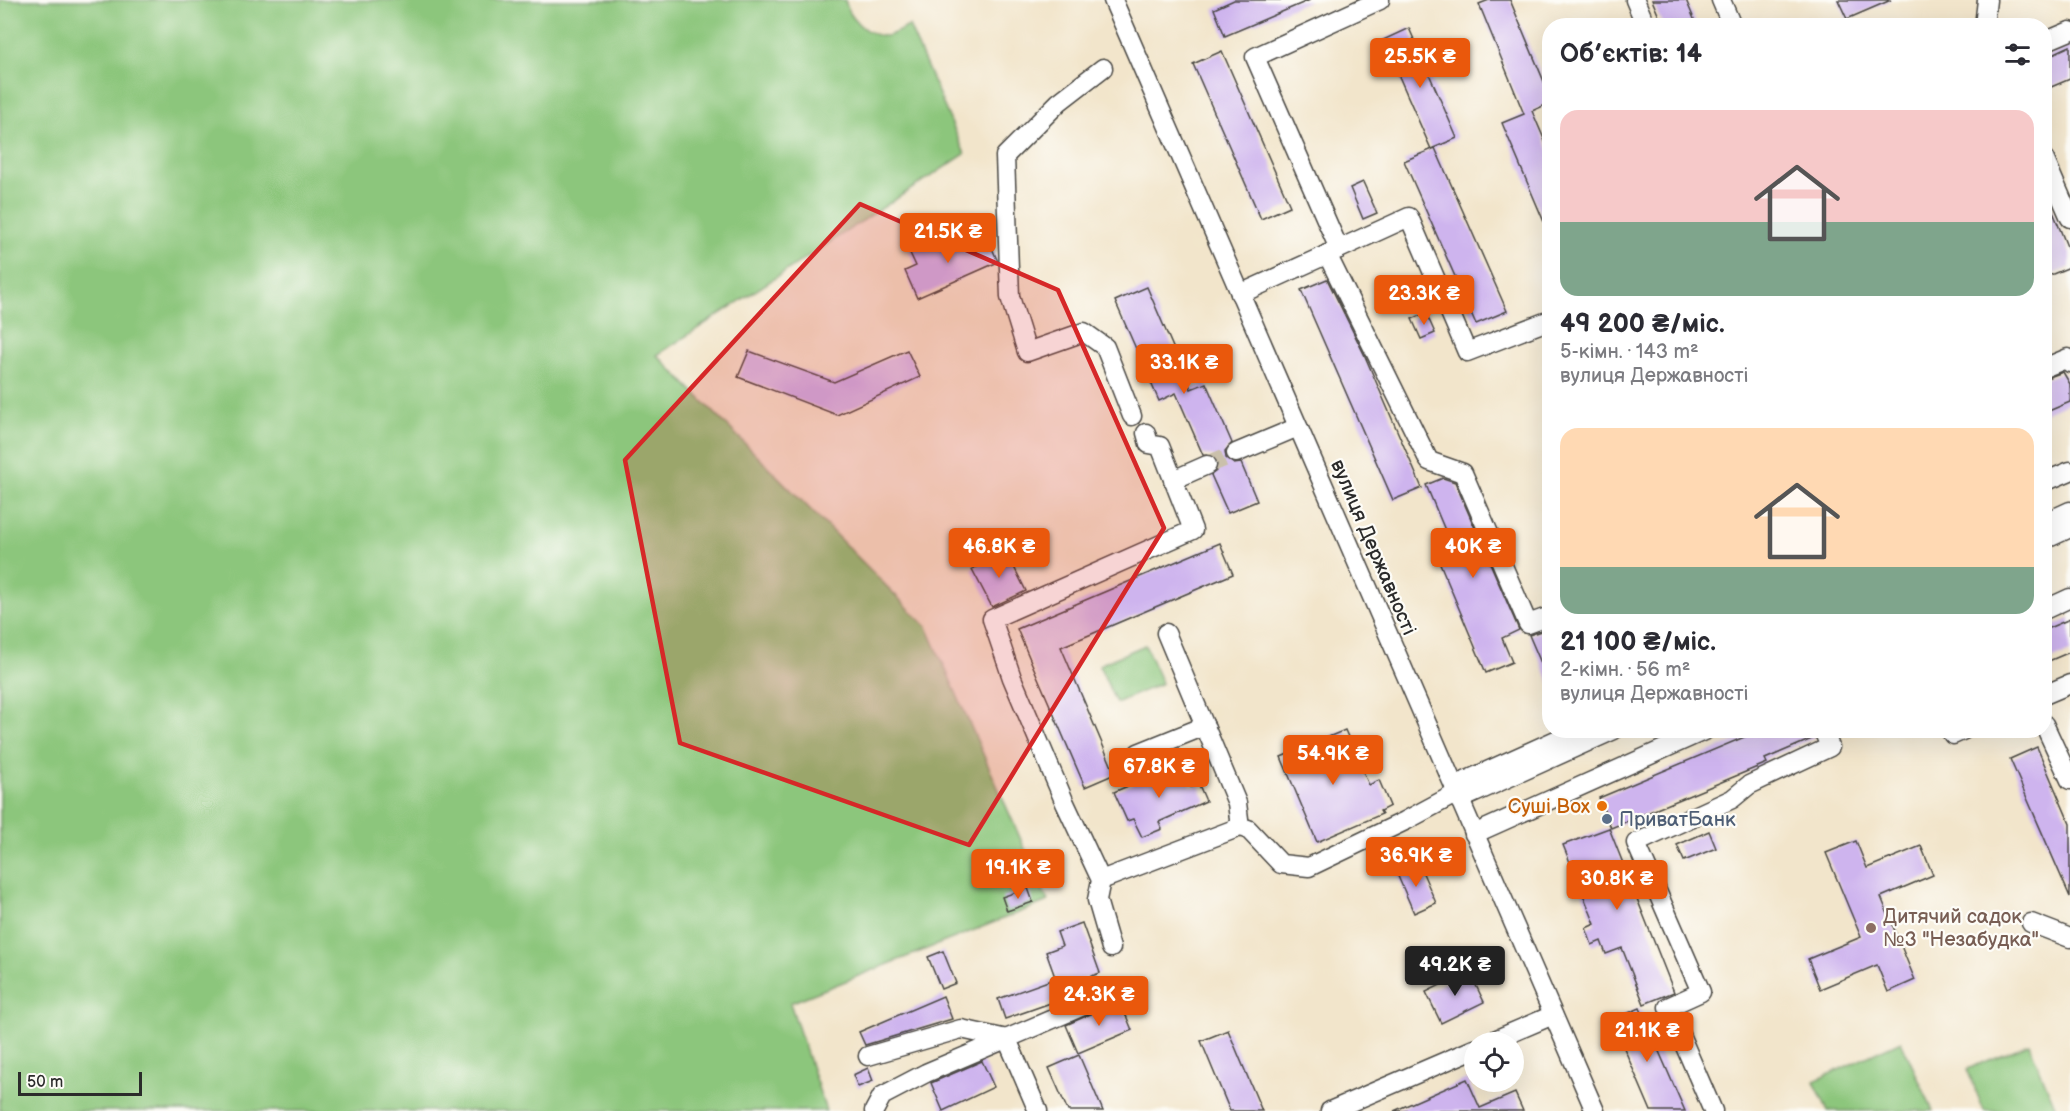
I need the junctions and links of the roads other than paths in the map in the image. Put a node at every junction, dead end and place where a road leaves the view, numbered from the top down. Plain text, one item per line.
1 (1113, 0) edge
2 (1380, 0) edge
3 (1635, 0) edge
4 (1721, 0) edge
5 (1987, 0) edge
6 (1643, 18) edge
7 (1729, 18) edge
8 (1985, 18) edge
9 (2070, 31) edge
10 (2052, 39) edge
11 (1103, 68) dead end
12 (2052, 176) edge
13 (2070, 218) edge
14 (1333, 252) junction
15 (1240, 294) junction
16 (1542, 323) edge
17 (2070, 363) edge
18 (2052, 365) edge
19 (1132, 416) dead end
20 (1298, 427) junction
21 (1146, 434) dead end
22 (1236, 453) tunnel mouth
23 (1207, 465) tunnel mouth
24 (2070, 471) edge
25 (2052, 479) edge
26 (1173, 480) junction
27 (2070, 511) edge
28 (2052, 519) edge
29 (2070, 528) edge
30 (2052, 536) edge
31 (2070, 598) edge
32 (2052, 606) edge
33 (1542, 619) edge
34 (1166, 633) dead end
35 (2070, 684) edge
36 (2052, 692) edge
37 (1205, 726) junction
38 (1543, 738) edge
39 (1561, 738) edge
40 (1592, 738) edge
41 (1688, 738) edge
42 (1826, 738) edge
43 (2050, 738) edge
44 (1138, 753) dead end
45 (2070, 780) edge
46 (1455, 789) junction
47 (1240, 827) junction
48 (1474, 834) junction
49 (1101, 880) junction
50 (2031, 923) dead end
51 (2070, 938) edge
52 (1112, 948) dead end
53 (1109, 994) dead end
54 (1553, 1015) junction
55 (1513, 1032) edge
56 (1007, 1039) junction
57 (1464, 1053) edge
58 (868, 1056) dead end
59 (872, 1110) edge
60 (1038, 1111) edge
61 (1330, 1111) edge
62 (1595, 1111) edge
63 (1713, 1111) edge

1 - 15 street, вулиця Державності
2 - 14 street
3 - 6 street
4 - 7 street
5 - 8 street
9 - 10 street
11 - 19 street
12 - 13 street
14 - 15 street
14 - 16 street
14 - 33 street
15 - 20 street, вулиця Державності
17 - 18 street
20 - 22 street
20 - 46 street, вулиця Державності
21 - 26 street
23 - 26 street
24 - 25 street
26 - 49 street
27 - 28 street
29 - 30 street
31 - 32 street
34 - 37 street
35 - 36 street
37 - 44 street
37 - 47 street
38 - 46 street
39 - 46 street
40 - 46 street
41 - 48 street
42 - 63 street
43 - 45 street
46 - 47 street
46 - 48 street, вулиця Державності
47 - 49 street
48 - 54 street, вулиця Державності
49 - 52 street
50 - 51 street
53 - 56 street
54 - 55 street
54 - 62 street, вулиця Державності
56 - 58 street
56 - 59 street
56 - 60 street
57 - 61 street

